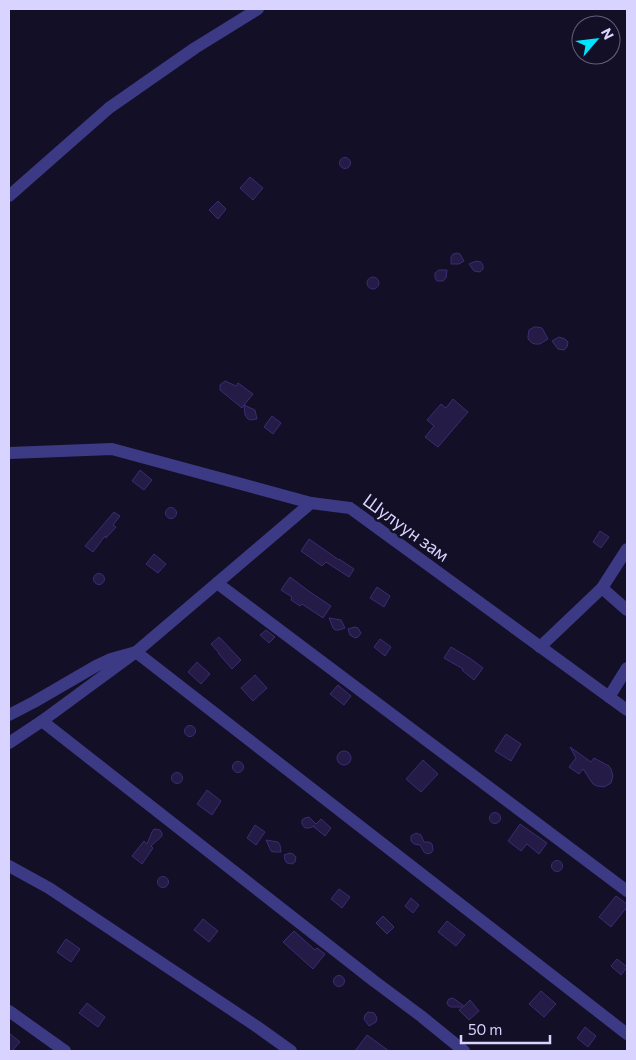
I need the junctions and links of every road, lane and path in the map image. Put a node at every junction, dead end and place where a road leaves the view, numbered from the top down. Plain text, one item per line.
1 (258, 9) edge
2 (9, 196) edge
3 (9, 453) edge
4 (311, 503) junction
5 (627, 549) edge
6 (217, 583) junction
7 (602, 588) junction
8 (627, 610) edge
9 (540, 647) junction
10 (136, 652) junction
11 (627, 668) edge
12 (609, 697) junction
13 (627, 710) edge
14 (9, 715) edge
15 (42, 721) junction
16 (9, 743) edge
17 (9, 866) edge
18 (627, 891) edge
19 (9, 1011) edge
20 (627, 1034) edge
21 (66, 1051) edge
22 (291, 1051) edge
23 (464, 1051) edge

1 - 2 street
3 - 4 street, Шулуун зам
4 - 6 street
4 - 9 street, Шулуун зам
5 - 7 street
6 - 10 street
6 - 18 street
7 - 8 street
7 - 9 street
9 - 12 street, Шулуун зам
10 - 14 street
10 - 15 street
10 - 20 street
11 - 12 street
12 - 13 street, Шулуун зам
15 - 16 street
15 - 23 street
17 - 22 street
19 - 21 street

